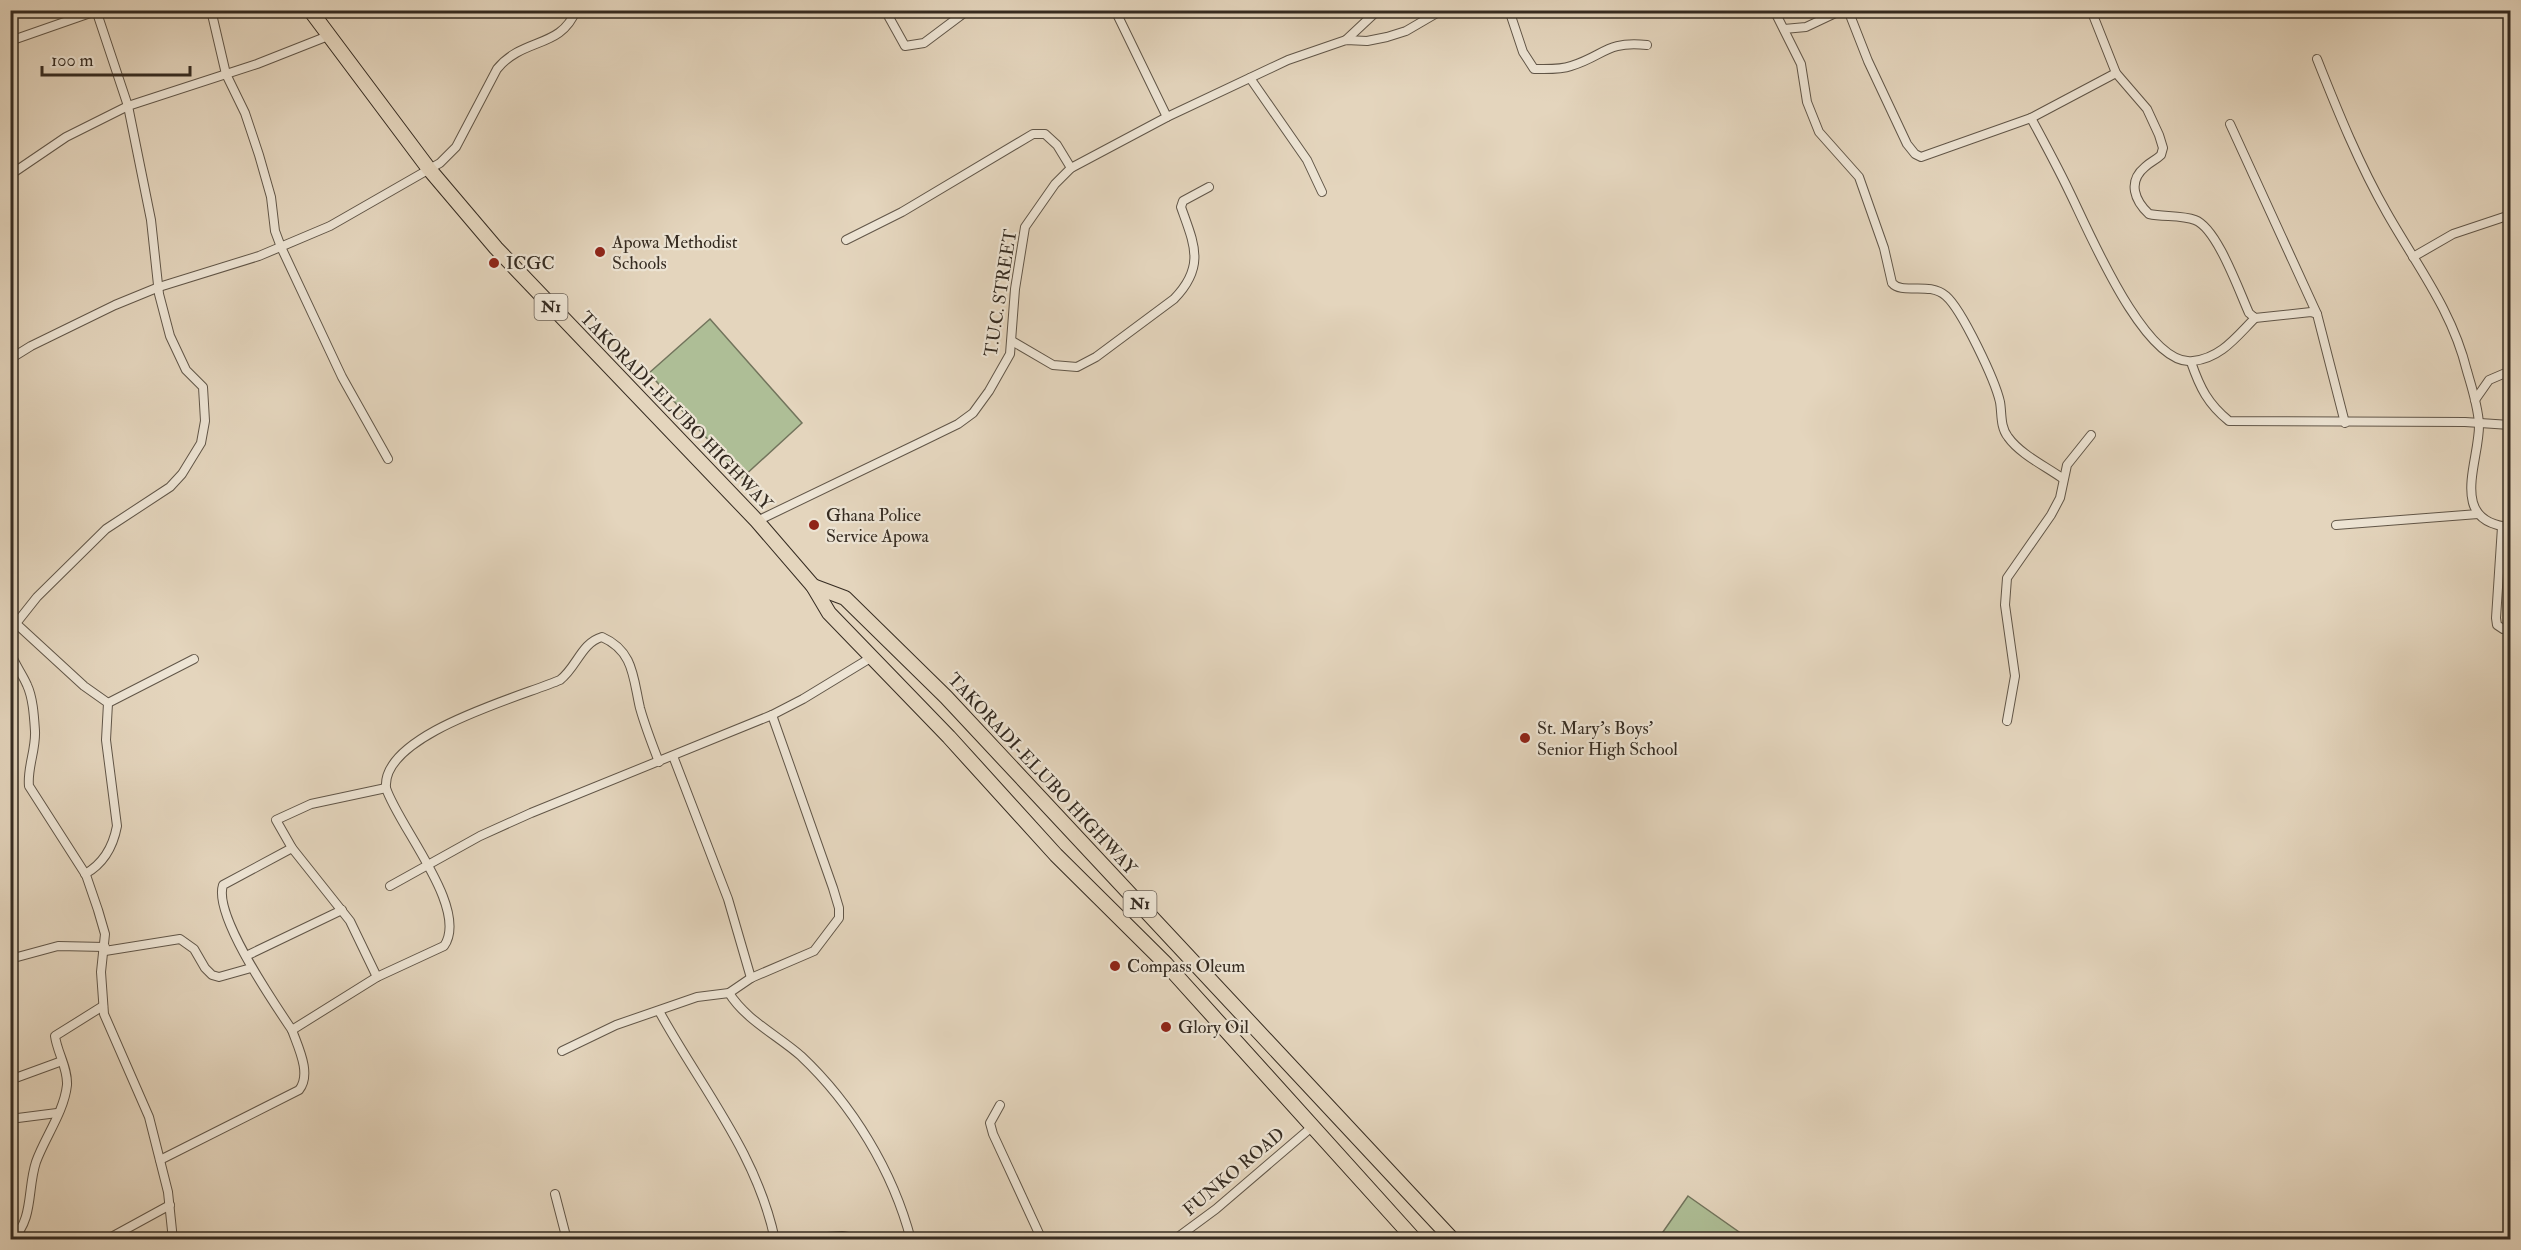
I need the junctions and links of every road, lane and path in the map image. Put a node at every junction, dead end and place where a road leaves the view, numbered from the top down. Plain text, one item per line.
1 (211, 10) edge
2 (310, 10) edge
3 (576, 10) edge
4 (885, 10) edge
5 (968, 10) edge
6 (1115, 10) edge
7 (1378, 10) edge
8 (1442, 10) edge
9 (1509, 10) edge
10 (1774, 10) edge
11 (1842, 10) edge
12 (1848, 10) edge
13 (2091, 10) edge
14 (96, 11) edge
15 (1784, 29) junction
16 (328, 36) junction
17 (1346, 40) junction
18 (10, 41) edge
19 (1647, 45) dead end
20 (2317, 60) dead end
21 (2116, 73) junction
22 (226, 74) junction
23 (1250, 78) junction
24 (128, 106) junction
25 (1167, 117) junction
26 (2031, 118) junction
27 (2230, 124) dead end
28 (1071, 168) junction
29 (429, 169) junction
30 (10, 175) edge
31 (1209, 187) dead end
32 (1322, 192) dead end
33 (2511, 215) edge
34 (846, 240) dead end
35 (281, 247) junction
36 (2412, 257) junction
37 (159, 287) junction
38 (2317, 314) junction
39 (2255, 318) junction
40 (1012, 341) junction
41 (10, 359) edge
42 (2191, 362) junction
43 (2511, 371) edge
44 (2475, 400) junction
45 (2345, 423) junction
46 (2479, 424) junction
47 (2511, 424) edge
48 (2091, 435) dead end
49 (388, 459) dead end
50 (2062, 478) junction
51 (2478, 514) junction
52 (757, 521) junction
53 (2336, 525) dead end
54 (2506, 527) edge
55 (813, 586) junction
56 (13, 620) edge
57 (2511, 628) edge
58 (10, 631) edge
59 (10, 651) edge
60 (872, 656) junction
61 (194, 658) dead end
62 (108, 703) junction
63 (772, 715) junction
64 (2007, 721) dead end
65 (673, 756) junction
66 (659, 762) junction
67 (386, 788) junction
68 (292, 848) junction
69 (429, 865) junction
70 (85, 874) junction
71 (390, 886) dead end
72 (342, 910) junction
73 (105, 949) junction
74 (246, 956) junction
75 (10, 959) edge
76 (251, 968) junction
77 (377, 977) junction
78 (751, 978) junction
79 (729, 993) junction
80 (103, 1006) junction
81 (659, 1011) junction
82 (292, 1030) junction
83 (562, 1051) dead end
84 (62, 1061) junction
85 (10, 1080) edge
86 (1000, 1104) dead end
87 (57, 1113) junction
88 (10, 1119) edge
89 (1313, 1126) junction
90 (160, 1160) junction
91 (555, 1194) dead end
92 (170, 1205) junction
93 (12, 1239) edge
94 (106, 1239) edge
95 (173, 1239) edge
96 (567, 1239) edge
97 (775, 1239) edge
98 (782, 1239) edge
99 (867, 1239) edge
100 (911, 1239) edge
101 (1042, 1239) edge
102 (1174, 1239) edge
103 (1416, 1239) edge
104 (1453, 1239) edge

1 - 22 street
2 - 16 highway, TAKORADI-ELUBO HIGHWAY / N1
3 - 29 street
4 - 5 street
6 - 25 street
7 - 17 street
8 - 17 street, T.U.C. STREET
9 - 19 street
10 - 15 street
11 - 15 street
12 - 26 street
13 - 21 street
14 - 18 street
14 - 24 street
15 - 50 street
16 - 22 street
16 - 29 highway, TAKORADI-ELUBO HIGHWAY / N1
17 - 23 street, T.U.C. STREET
20 - 36 street
21 - 26 street
21 - 39 street
22 - 24 street
22 - 35 street
23 - 25 street, T.U.C. STREET
23 - 32 street
24 - 30 street
24 - 37 street
25 - 28 street, T.U.C. STREET
26 - 42 street
27 - 38 street
28 - 34 street
28 - 40 street, T.U.C. STREET
29 - 35 street
29 - 52 highway, TAKORADI-ELUBO HIGHWAY / N1
31 - 40 street
33 - 36 street
35 - 37 street
35 - 49 street
36 - 44 street
37 - 41 street
37 - 56 street
38 - 39 street
38 - 45 street
39 - 42 street
40 - 52 street, T.U.C. STREET
42 - 45 street
43 - 44 street
44 - 46 street
45 - 46 street
46 - 47 street
46 - 51 street
48 - 50 street
50 - 64 street
51 - 53 street
51 - 54 street
52 - 55 highway, TAKORADI-ELUBO HIGHWAY / N1
54 - 57 street
55 - 60 highway, TAKORADI-ELUBO HIGHWAY / N1
55 - 104 highway, TAKORADI-ELUBO HIGHWAY / N1
56 - 58 street
56 - 62 street
59 - 70 street
60 - 63 street
60 - 89 highway, TAKORADI-ELUBO HIGHWAY / N1
61 - 62 street
62 - 70 street
63 - 65 street
63 - 78 street
65 - 66 street
65 - 78 street
66 - 67 street
66 - 69 street
67 - 68 street
67 - 69 street
68 - 72 street
68 - 74 street
69 - 71 street
69 - 77 street
70 - 73 street
72 - 74 street
72 - 77 street
73 - 75 street
73 - 76 street
73 - 80 street
74 - 76 street
76 - 82 street
77 - 82 street
78 - 79 street
79 - 81 street
79 - 100 street
80 - 84 street
80 - 90 street
81 - 83 street
81 - 97 street
82 - 90 street
84 - 85 street
84 - 87 street
86 - 101 street
87 - 88 street
87 - 93 street
89 - 102 street, FUNKO ROAD
89 - 103 highway, TAKORADI-ELUBO HIGHWAY / N1
90 - 92 street
91 - 96 street
92 - 94 street
92 - 95 street
98 - 99 street

